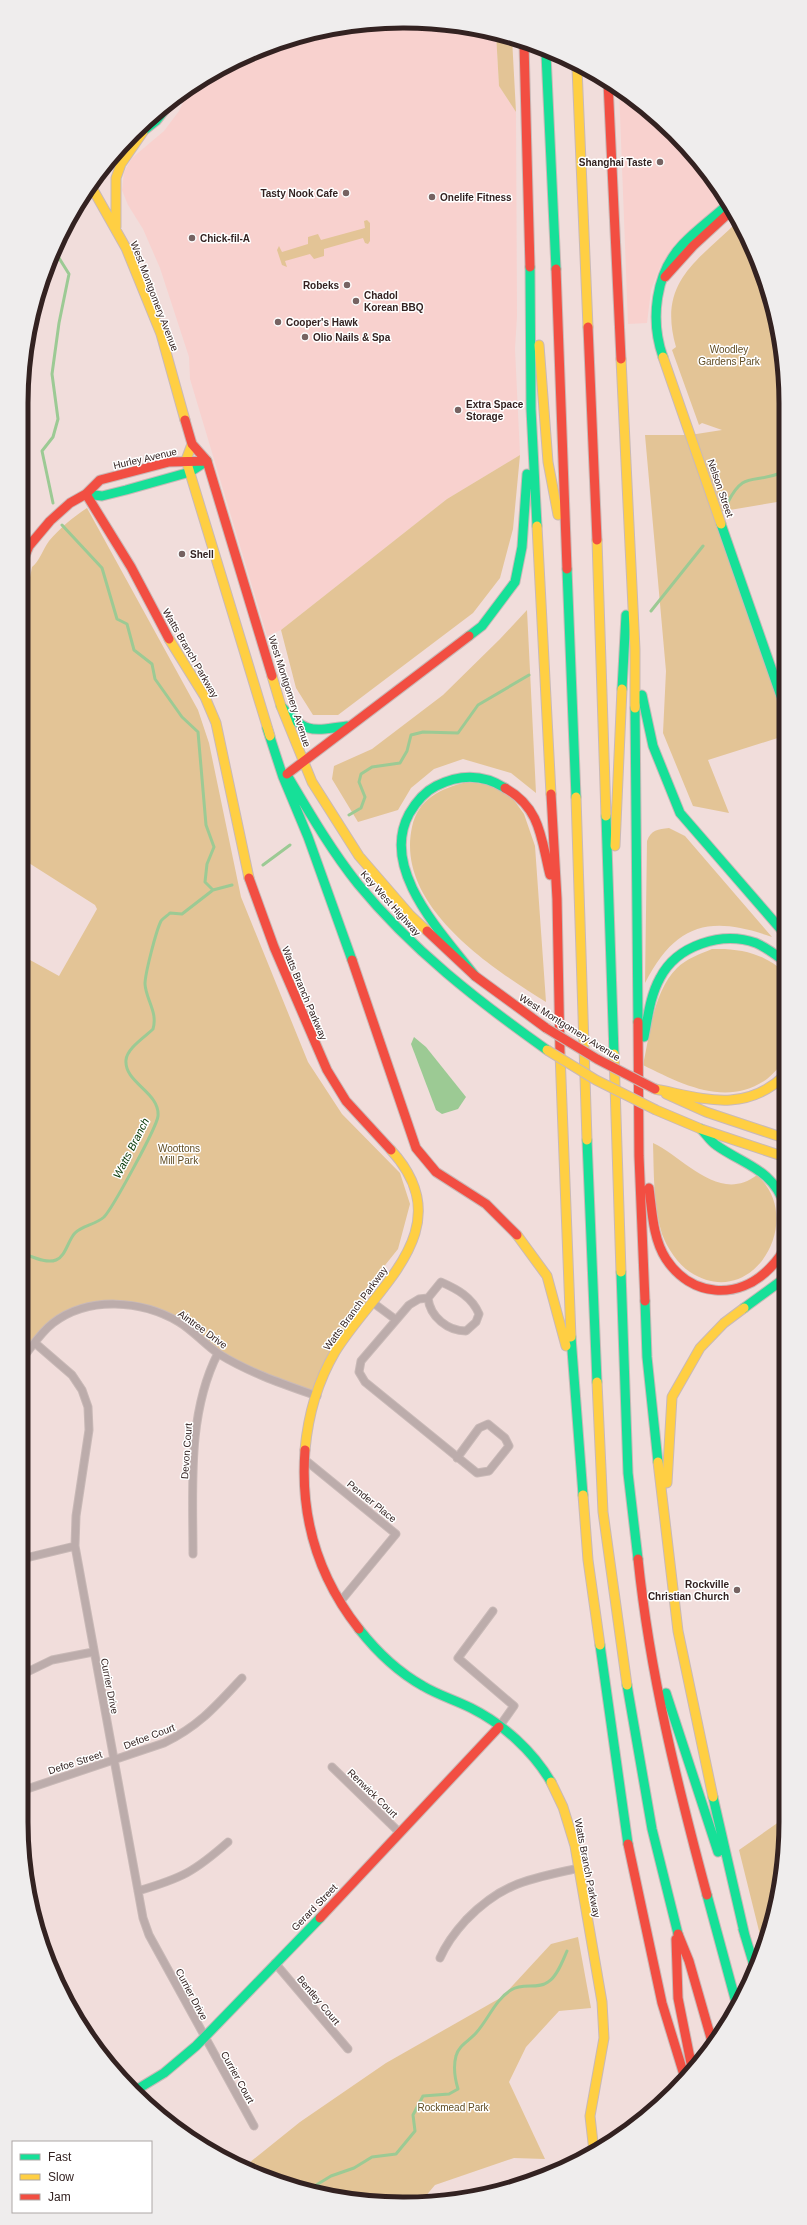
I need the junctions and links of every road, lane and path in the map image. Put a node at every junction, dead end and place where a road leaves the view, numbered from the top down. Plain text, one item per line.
1 (524, 48) edge
2 (546, 57) edge
3 (577, 71) edge
4 (608, 89) edge
5 (140, 136) edge
6 (94, 191) edge
7 (724, 208) edge
8 (728, 214) edge
9 (530, 221) junction
10 (116, 228) junction
11 (662, 280) junction
12 (531, 409) junction
13 (192, 444) junction
14 (186, 460) junction
15 (207, 461) junction
16 (190, 472) junction
17 (629, 492) junction
18 (86, 494) junction
19 (28, 548) edge
20 (566, 551) junction
21 (636, 666) junction
22 (779, 678) edge
23 (281, 706) junction
24 (350, 725) junction
25 (267, 728) junction
26 (302, 761) junction
27 (287, 774) junction
28 (557, 899) junction
29 (779, 927) edge
30 (610, 952) junction
31 (779, 956) edge
32 (475, 976) junction
33 (638, 1068) junction
34 (779, 1082) edge
35 (655, 1089) junction
36 (701, 1129) junction
37 (639, 1132) junction
38 (779, 1136) edge
39 (779, 1156) edge
40 (779, 1193) edge
41 (779, 1257) edge
42 (779, 1283) edge
43 (428, 1298) junction
44 (372, 1302) junction
45 (395, 1319) junction
46 (35, 1343) junction
47 (28, 1352) edge
48 (218, 1353) junction
49 (572, 1368) junction
50 (317, 1396) junction
51 (457, 1458) junction
52 (304, 1459) junction
53 (665, 1528) junction
54 (74, 1546) junction
55 (192, 1554) dead end
56 (28, 1556) edge
57 (340, 1602) junction
58 (493, 1611) dead end
59 (645, 1626) junction
60 (93, 1652) junction
61 (28, 1672) edge
62 (242, 1678) dead end
63 (499, 1727) junction
64 (113, 1760) junction
65 (332, 1767) dead end
66 (28, 1789) edge
67 (400, 1833) junction
68 (228, 1842) dead end
69 (579, 1868) junction
70 (138, 1890) junction
71 (676, 1929) junction
72 (746, 1936) junction
73 (440, 1958) dead end
74 (752, 1959) edge
75 (275, 1963) junction
76 (735, 1998) edge
77 (711, 2037) edge
78 (204, 2038) junction
79 (348, 2049) dead end
80 (691, 2063) edge
81 (683, 2072) edge
82 (139, 2088) edge
83 (254, 2126) dead end
84 (593, 2146) edge

1 - 9 main road
2 - 20 main road
3 - 30 main road
4 - 17 main road
5 - 10 main road
6 - 10 main road, West Montgomery Avenue
7 - 11 main road, Nelson Street
8 - 11 main road
9 - 12 main road
9 - 20 main road
10 - 13 main road, West Montgomery Avenue
11 - 22 main road, Nelson Street
12 - 24 main road
12 - 28 main road
13 - 14 main road
13 - 15 main road, West Montgomery Avenue
14 - 15 main road, Hurley Avenue
14 - 16 main road
14 - 18 main road, Hurley Avenue
15 - 16 main road
15 - 23 main road, West Montgomery Avenue
16 - 18 main road
16 - 25 main road
17 - 21 main road
17 - 30 main road
18 - 19 main road, Hurley Avenue
18 - 44 main road, Watts Branch Parkway
20 - 71 main road
21 - 29 main road
21 - 33 main road
23 - 24 main road
23 - 26 main road, West Montgomery Avenue
24 - 26 main road
25 - 27 main road, Key West Highway
25 - 49 main road
26 - 27 main road
26 - 32 main road, West Montgomery Avenue
27 - 36 main road, Key West Highway, bridge
28 - 32 main road
28 - 49 main road
30 - 59 main road
31 - 33 main road
32 - 35 main road, West Montgomery Avenue, bridge
33 - 37 main road
34 - 35 main road
35 - 38 main road, West Montgomery Avenue
36 - 39 main road
36 - 40 main road
37 - 41 main road
37 - 53 main road
42 - 53 main road
43 - 43 street
43 - 45 street
44 - 45 street
44 - 50 main road, Watts Branch Parkway
45 - 51 street
46 - 47 street, Aintree Drive
46 - 48 street, Aintree Drive
46 - 54 street, Currier Drive
48 - 50 street, Aintree Drive
48 - 55 street, Devon Court
49 - 81 main road
50 - 52 main road, Watts Branch Parkway
51 - 51 street
52 - 57 main road, Watts Branch Parkway
52 - 57 street, Pender Place
53 - 72 main road
54 - 56 street
54 - 60 street, Currier Drive
57 - 63 main road, Watts Branch Parkway
58 - 63 street
59 - 72 main road
59 - 76 main road
60 - 61 street
60 - 64 street, Currier Drive
62 - 64 street, Defoe Court
63 - 67 main road, Gerard Street
63 - 69 main road, Watts Branch Parkway
64 - 66 street, Defoe Street
64 - 70 street, Currier Drive
65 - 67 street, Renwick Court
67 - 75 main road, Gerard Street
68 - 70 street
69 - 73 street
69 - 84 main road, Watts Branch Parkway
70 - 78 street, Currier Drive
71 - 77 main road
71 - 80 main road
72 - 74 main road
75 - 78 main road, Gerard Street
75 - 79 street, Bentley Court
78 - 82 main road, Gerard Street
78 - 83 street, Currier Court

